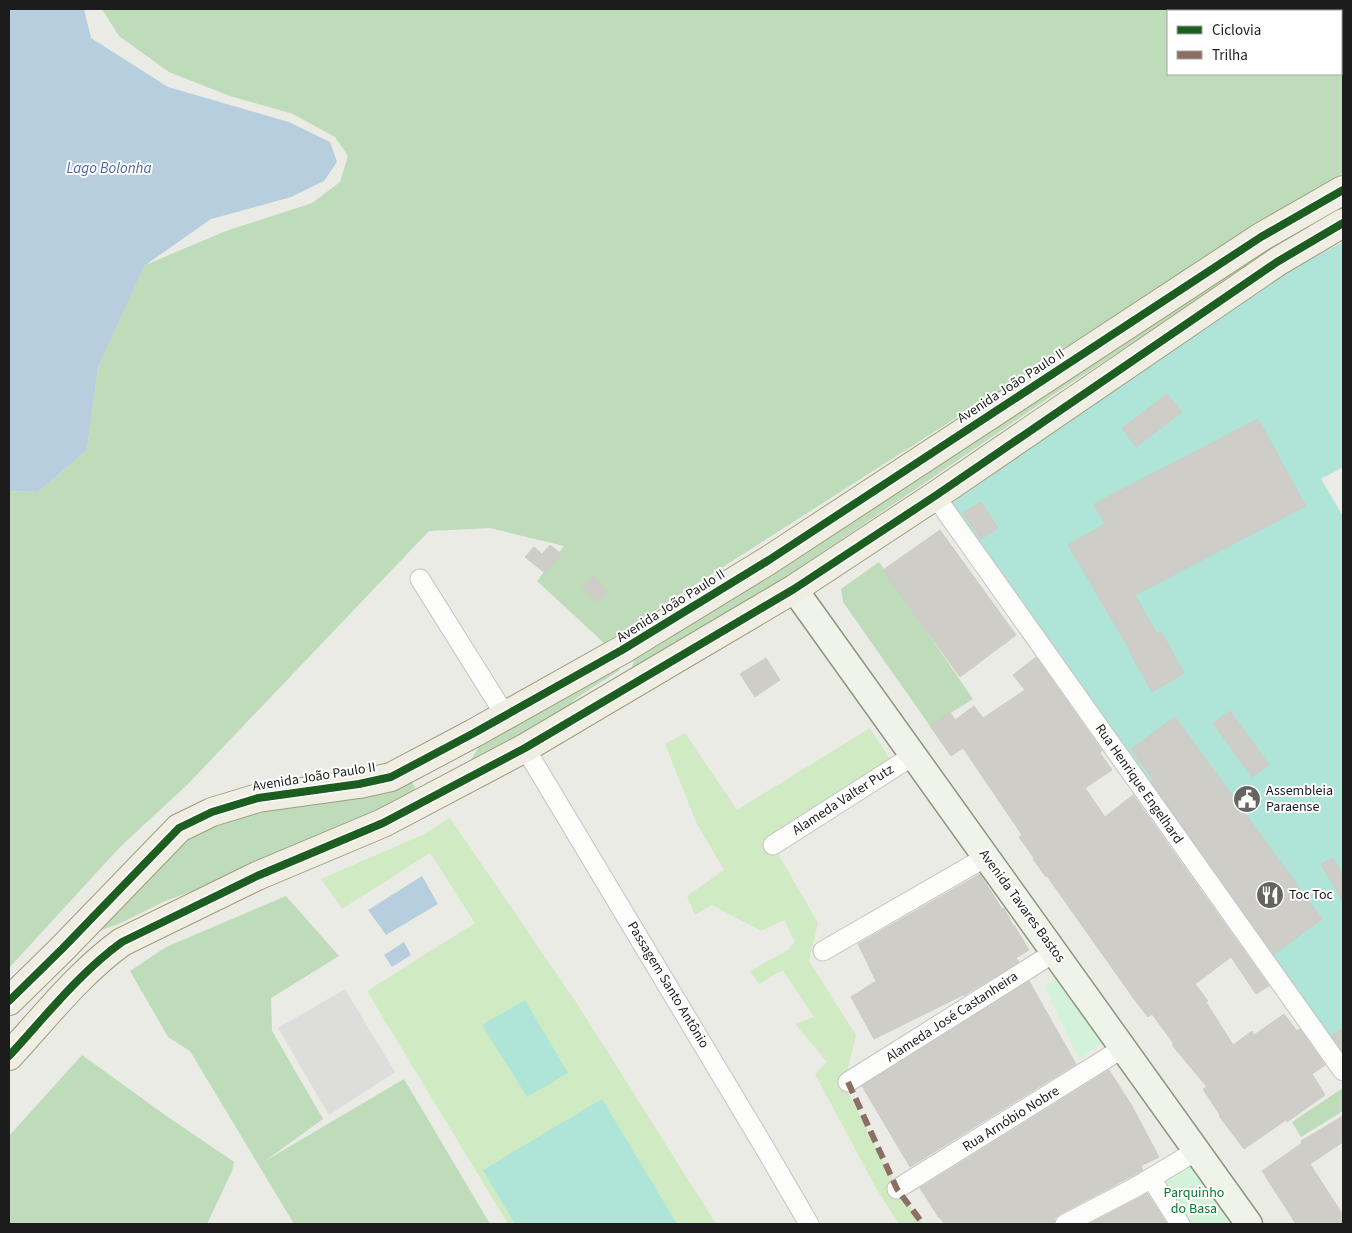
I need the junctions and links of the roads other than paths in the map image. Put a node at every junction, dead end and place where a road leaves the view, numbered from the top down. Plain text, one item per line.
1 (1343, 190) edge
2 (1343, 223) edge
3 (935, 496) junction
4 (420, 578) dead end
5 (794, 589) junction
6 (622, 650) junction
7 (580, 714) junction
8 (506, 715) junction
9 (474, 733) junction
10 (525, 748) junction
11 (914, 755) junction
12 (432, 797) junction
13 (773, 845) dead end
14 (986, 857) junction
15 (823, 951) dead end
16 (1055, 952) junction
17 (9, 1001) edge
18 (1123, 1048) junction
19 (9, 1056) edge
20 (1343, 1071) edge
21 (848, 1082) dead end
22 (1196, 1151) junction
23 (1151, 1178) junction
24 (897, 1189) dead end
25 (809, 1224) edge
26 (1065, 1224) edge
27 (1180, 1224) edge
28 (1249, 1224) edge

1 - 6 main road, Avenida João Paulo II
2 - 3 main road
3 - 5 main road
3 - 20 street, Rua Henrique Engelhard
4 - 8 street
5 - 7 main road
5 - 11 main road, Avenida Tavares Bastos
6 - 7 main road
6 - 8 main road, Avenida João Paulo II
7 - 10 main road
8 - 9 main road, Avenida João Paulo II
9 - 12 main road
9 - 17 main road, Avenida João Paulo II
10 - 12 main road
10 - 25 street, Passagem Santo Antônio
11 - 13 street, Alameda Valter Putz
11 - 14 main road, Avenida Tavares Bastos
12 - 19 main road
14 - 15 street
14 - 16 main road, Avenida Tavares Bastos
16 - 18 main road, Avenida Tavares Bastos
16 - 21 street, Alameda José Castanheira
18 - 22 main road, Avenida Tavares Bastos
18 - 24 street, Rua Arnóbio Nobre
22 - 23 street
22 - 28 main road, Avenida Tavares Bastos
23 - 26 street
23 - 27 street

